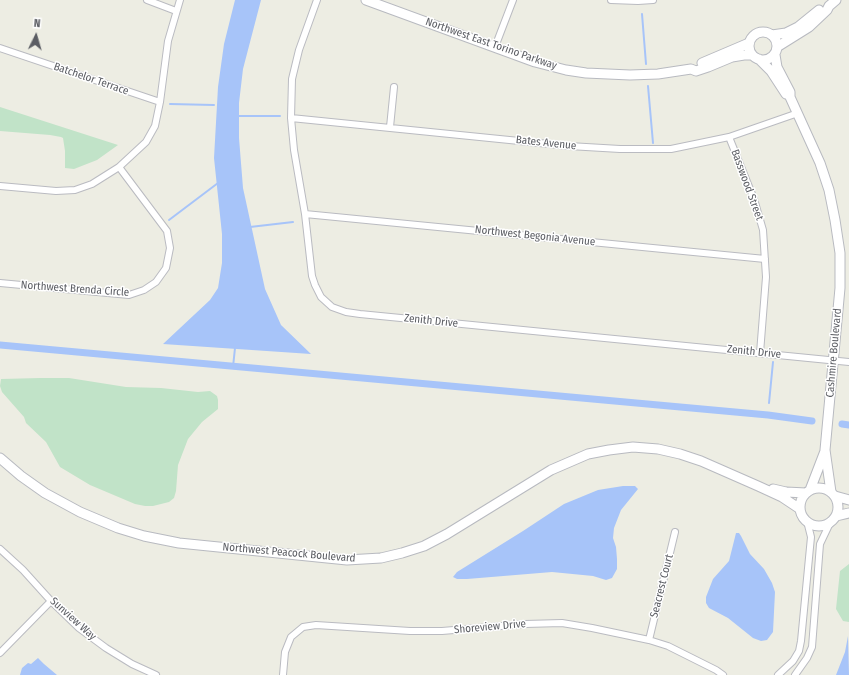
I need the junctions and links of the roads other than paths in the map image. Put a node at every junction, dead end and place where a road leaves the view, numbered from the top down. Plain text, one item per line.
1 (147, 0) edge
2 (180, 0) edge
3 (317, 0) edge
4 (366, 0) edge
5 (513, 0) edge
6 (611, 0) edge
7 (653, 0) edge
8 (833, 3) edge
9 (176, 11) junction
10 (772, 35) junction
11 (749, 43) junction
12 (495, 47) junction
13 (0, 48) edge
14 (776, 51) junction
15 (755, 57) junction
16 (691, 70) junction
17 (394, 88) dead end
18 (790, 97) junction
19 (160, 102) junction
20 (798, 113) junction
21 (291, 118) junction
22 (390, 127) junction
23 (729, 137) junction
24 (119, 167) junction
25 (0, 186) edge
26 (305, 214) junction
27 (765, 259) junction
28 (0, 283) edge
29 (760, 353) junction
30 (834, 361) junction
31 (849, 362) edge
32 (825, 450) junction
33 (0, 458) edge
34 (758, 486) junction
35 (808, 492) junction
36 (833, 494) junction
37 (849, 500) edge
38 (800, 509) junction
39 (849, 513) edge
40 (833, 519) junction
41 (807, 522) junction
42 (675, 532) dead end
43 (0, 549) edge
44 (806, 590) junction
45 (817, 590) junction
46 (51, 601) junction
47 (648, 640) junction
48 (0, 652) edge
49 (156, 675) edge
50 (283, 675) edge
51 (723, 675) edge
52 (778, 675) edge
53 (795, 675) edge

1 - 9 street
2 - 9 street
3 - 21 street, Zenith Drive
4 - 12 street, Northwest East Torino Parkway
5 - 12 street
6 - 7 street
8 - 10 street
8 - 14 street
9 - 19 street
10 - 11 street
10 - 14 street
11 - 15 street
11 - 16 street, Northwest East Torino Parkway
12 - 16 street, Northwest East Torino Parkway
13 - 19 street, Batchelor Terrace
14 - 15 street
14 - 18 street, Cashmire Boulevard
15 - 16 street, Northwest East Torino Parkway
15 - 18 street, Cashmire Boulevard
17 - 22 street
18 - 20 street, Cashmire Boulevard
19 - 24 street
20 - 23 street, Bates Avenue
20 - 30 street, Cashmire Boulevard
21 - 22 street, Bates Avenue
21 - 26 street, Zenith Drive
22 - 23 street, Bates Avenue
23 - 27 street, Basswood Street
24 - 25 street
24 - 28 street, Northwest Brenda Circle
26 - 27 street, Northwest Begonia Avenue
26 - 29 street, Zenith Drive
27 - 29 street, Basswood Street
29 - 30 street, Zenith Drive
30 - 31 street, Zenith Drive
30 - 32 street, Cashmire Boulevard
32 - 35 street, Cashmire Boulevard
32 - 36 street, Cashmire Boulevard
33 - 34 street, Northwest Peacock Boulevard
34 - 35 street, Northwest Peacock Boulevard
34 - 38 street, Northwest Peacock Boulevard
35 - 36 street
35 - 38 street
36 - 37 street
36 - 40 street
38 - 41 street
39 - 40 street
40 - 41 street
40 - 45 street
41 - 44 street
42 - 47 street, Seacrest Court
43 - 46 street, Sunview Way
44 - 45 street
44 - 52 street
45 - 53 street
46 - 48 street
46 - 49 street, Sunview Way
47 - 50 street, Shoreview Drive
47 - 51 street, Shoreview Drive

